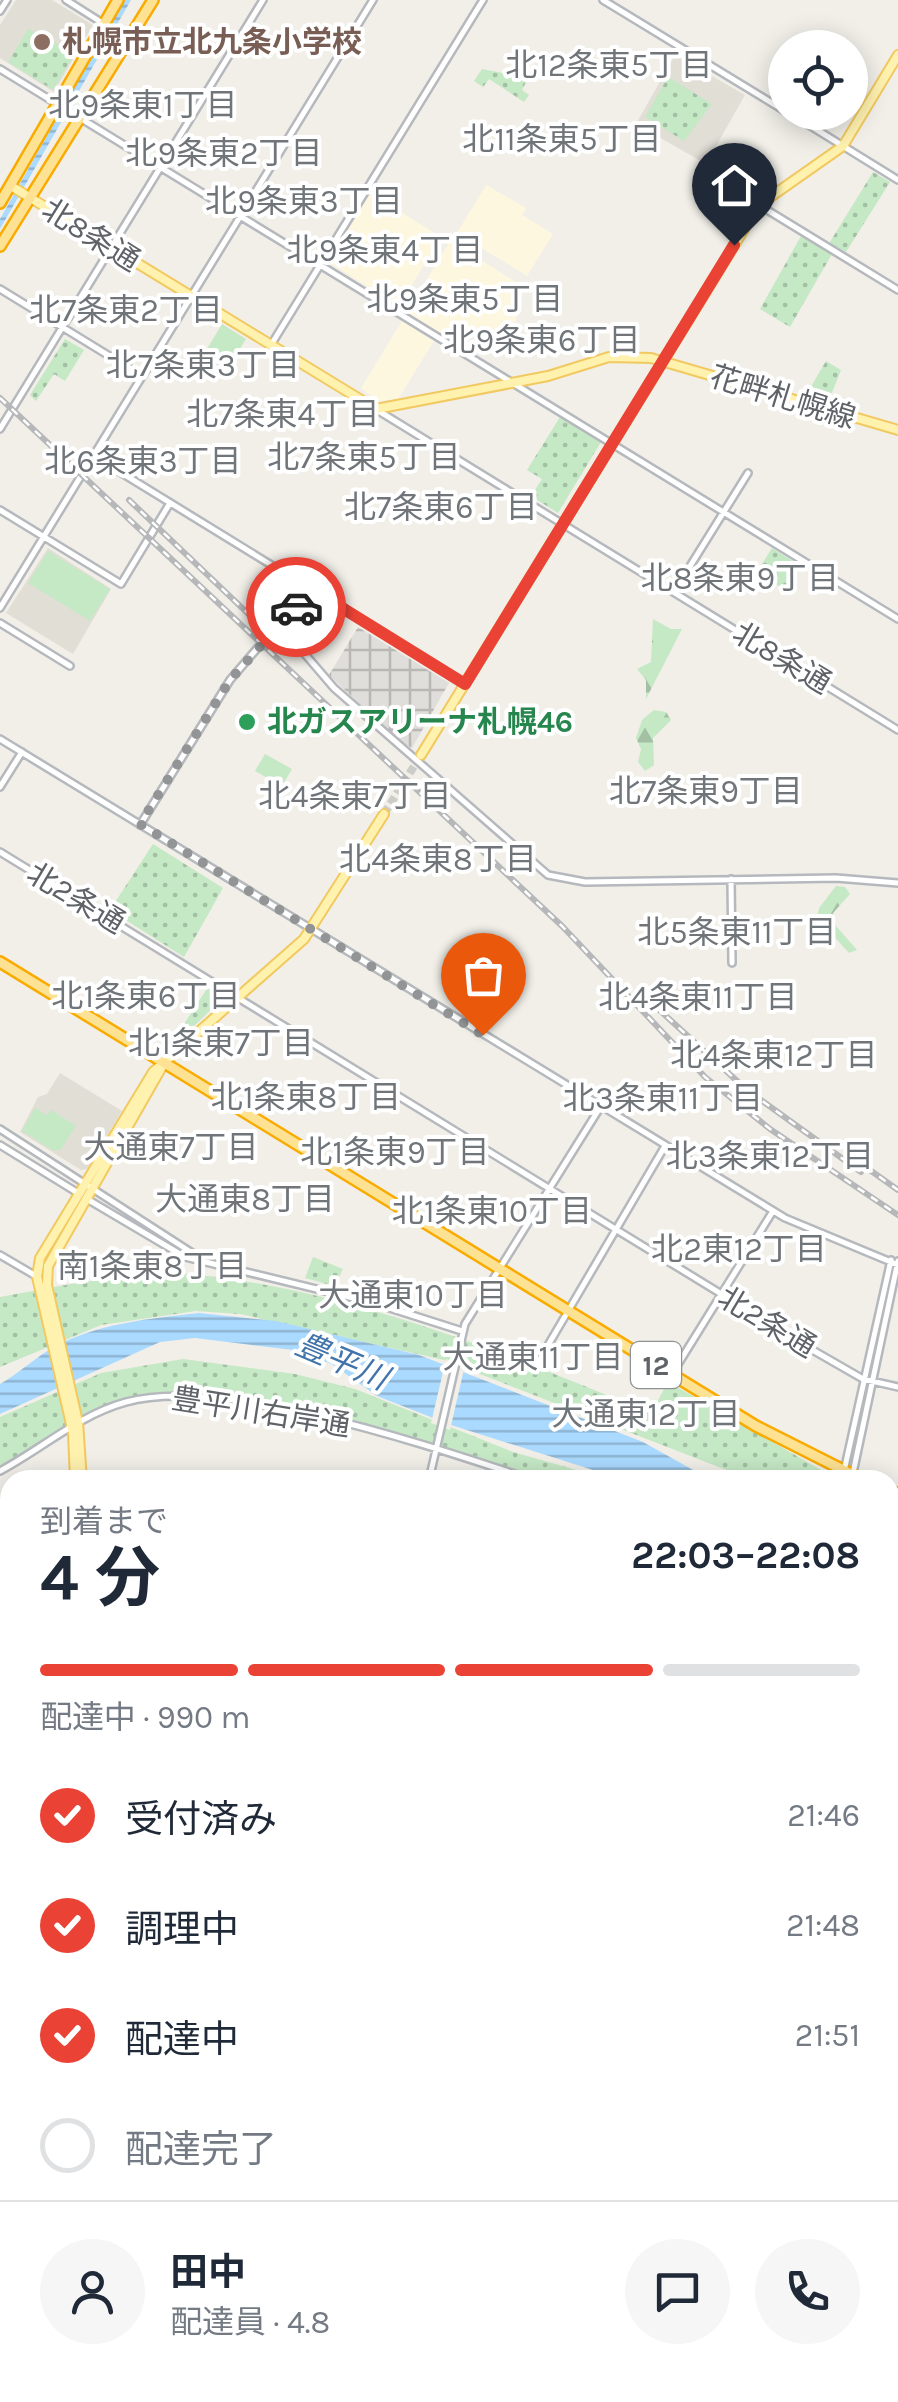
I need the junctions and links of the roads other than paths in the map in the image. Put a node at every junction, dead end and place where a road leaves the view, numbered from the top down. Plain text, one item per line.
1 (7, 0) edge
2 (66, 0) edge
3 (118, 0) edge
4 (152, 0) edge
5 (263, 0) edge
6 (373, 0) edge
7 (483, 0) edge
8 (603, 0) edge
9 (0, 12) edge
10 (104, 24) junction
11 (898, 55) edge
12 (0, 69) edge
13 (768, 101) edge
14 (63, 108) junction
15 (80, 118) junction
16 (816, 130) edge
17 (842, 146) junction
18 (160, 167) junction
19 (898, 180) edge
20 (17, 189) edge
21 (0, 203) edge
22 (759, 206) junction
23 (240, 216) junction
24 (0, 246) edge
25 (111, 247) junction
26 (320, 266) junction
27 (0, 289) edge
28 (898, 290) edge
29 (191, 296) junction
30 (62, 327) junction
31 (271, 345) junction
32 (662, 362) junction
33 (142, 376) junction
34 (510, 382) junction
35 (524, 385) junction
36 (376, 409) junction
37 (0, 428) edge
38 (898, 430) edge
39 (612, 444) junction
40 (94, 456) junction
41 (748, 472) dead end
42 (170, 504) junction
43 (0, 510) edge
44 (723, 513) junction
45 (563, 524) junction
46 (44, 537) junction
47 (310, 588) junction
48 (674, 592) junction
49 (0, 608) edge
50 (898, 620) edge
51 (0, 623) edge
52 (280, 624) junction
53 (70, 666) dead end
54 (465, 684) junction
55 (898, 730) edge
56 (0, 739) edge
57 (22, 752) junction
58 (418, 759) junction
59 (0, 787) edge
60 (384, 814) tunnel mouth
61 (140, 824) junction
62 (0, 852) edge
63 (731, 879) junction
64 (898, 883) edge
65 (312, 930) junction
66 (0, 962) edge
67 (732, 962) dead end
68 (238, 998) junction
69 (164, 1062) junction
70 (600, 1106) junction
71 (0, 1129) edge
72 (7, 1134) junction
73 (0, 1145) edge
74 (666, 1146) junction
75 (549, 1188) junction
76 (85, 1191) junction
77 (772, 1210) junction
78 (615, 1229) junction
79 (0, 1255) edge
80 (896, 1262) edge
81 (498, 1268) junction
82 (43, 1284) junction
83 (721, 1294) junction
84 (568, 1310) junction
85 (462, 1331) junction
86 (536, 1364) dead end
87 (672, 1374) junction
88 (866, 1380) junction
89 (898, 1387) edge
90 (74, 1419) junction
91 (436, 1449) junction
92 (0, 1470) edge
93 (78, 1470) edge
94 (431, 1470) edge
95 (502, 1470) edge
96 (835, 1470) edge
97 (848, 1470) edge

1 - 9 street
2 - 10 street
3 - 10 highway
4 - 15 highway
5 - 18 street
6 - 23 street
7 - 26 street
8 - 13 street
10 - 14 highway
11 - 17 main road
12 - 14 street
14 - 15 street
14 - 20 highway
15 - 18 street
15 - 20 highway
16 - 17 street
17 - 19 street
17 - 22 main road
18 - 23 street
18 - 25 street
20 - 21 highway
20 - 24 highway
20 - 25 main road, 北8条通
22 - 28 street
22 - 32 main road
23 - 26 street
23 - 29 street
25 - 29 main road, 北8条通
25 - 30 street
26 - 31 street
26 - 34 street
27 - 30 street
29 - 31 main road, 北8条通
29 - 33 street
30 - 33 street
30 - 37 street
31 - 36 main road, 北8条通
32 - 35 main road, 花畔札幌線
32 - 38 main road, 花畔札幌線
32 - 39 main road
33 - 40 street
34 - 35 main road, 花畔札幌線
34 - 36 main road, 花畔札幌線
35 - 39 street
36 - 45 street, 北8条通
39 - 44 street
39 - 45 main road
40 - 42 street
40 - 46 street
41 - 44 street
42 - 46 street
42 - 47 street
43 - 46 street
44 - 48 street
44 - 50 street
45 - 48 street, 北8条通
45 - 54 main road
46 - 49 street
47 - 52 street
47 - 54 street
48 - 55 street, 北8条通
51 - 53 street
52 - 58 street
52 - 61 street
54 - 58 main road
56 - 57 street
57 - 59 street
57 - 61 street
58 - 63 street
60 - 65 main road
61 - 65 street
62 - 68 street, 北2条通
63 - 64 street
63 - 67 street
65 - 68 main road
65 - 70 street
66 - 69 highway, 12
68 - 69 main road
68 - 75 street, 北2条通
69 - 76 main road
69 - 81 highway, 12
70 - 74 street
70 - 75 street
71 - 72 street
72 - 73 street
72 - 76 street
73 - 76 street
74 - 77 street
74 - 78 street
75 - 78 street, 北2条通
75 - 81 street
76 - 82 main road
76 - 85 street
77 - 80 street
77 - 83 street
78 - 83 street, 北2条通
78 - 84 street
79 - 82 street
80 - 88 street
81 - 84 highway, 12
81 - 85 street
82 - 90 main road
83 - 87 street
83 - 88 street, 北2条通
84 - 86 street
84 - 87 highway, 12
85 - 91 street
87 - 96 highway, 12
88 - 89 street
88 - 97 street
90 - 91 street, 豊平川右岸通
90 - 92 street, 豊平川右岸通
90 - 93 main road
91 - 94 street
91 - 95 street, 豊平川右岸通

